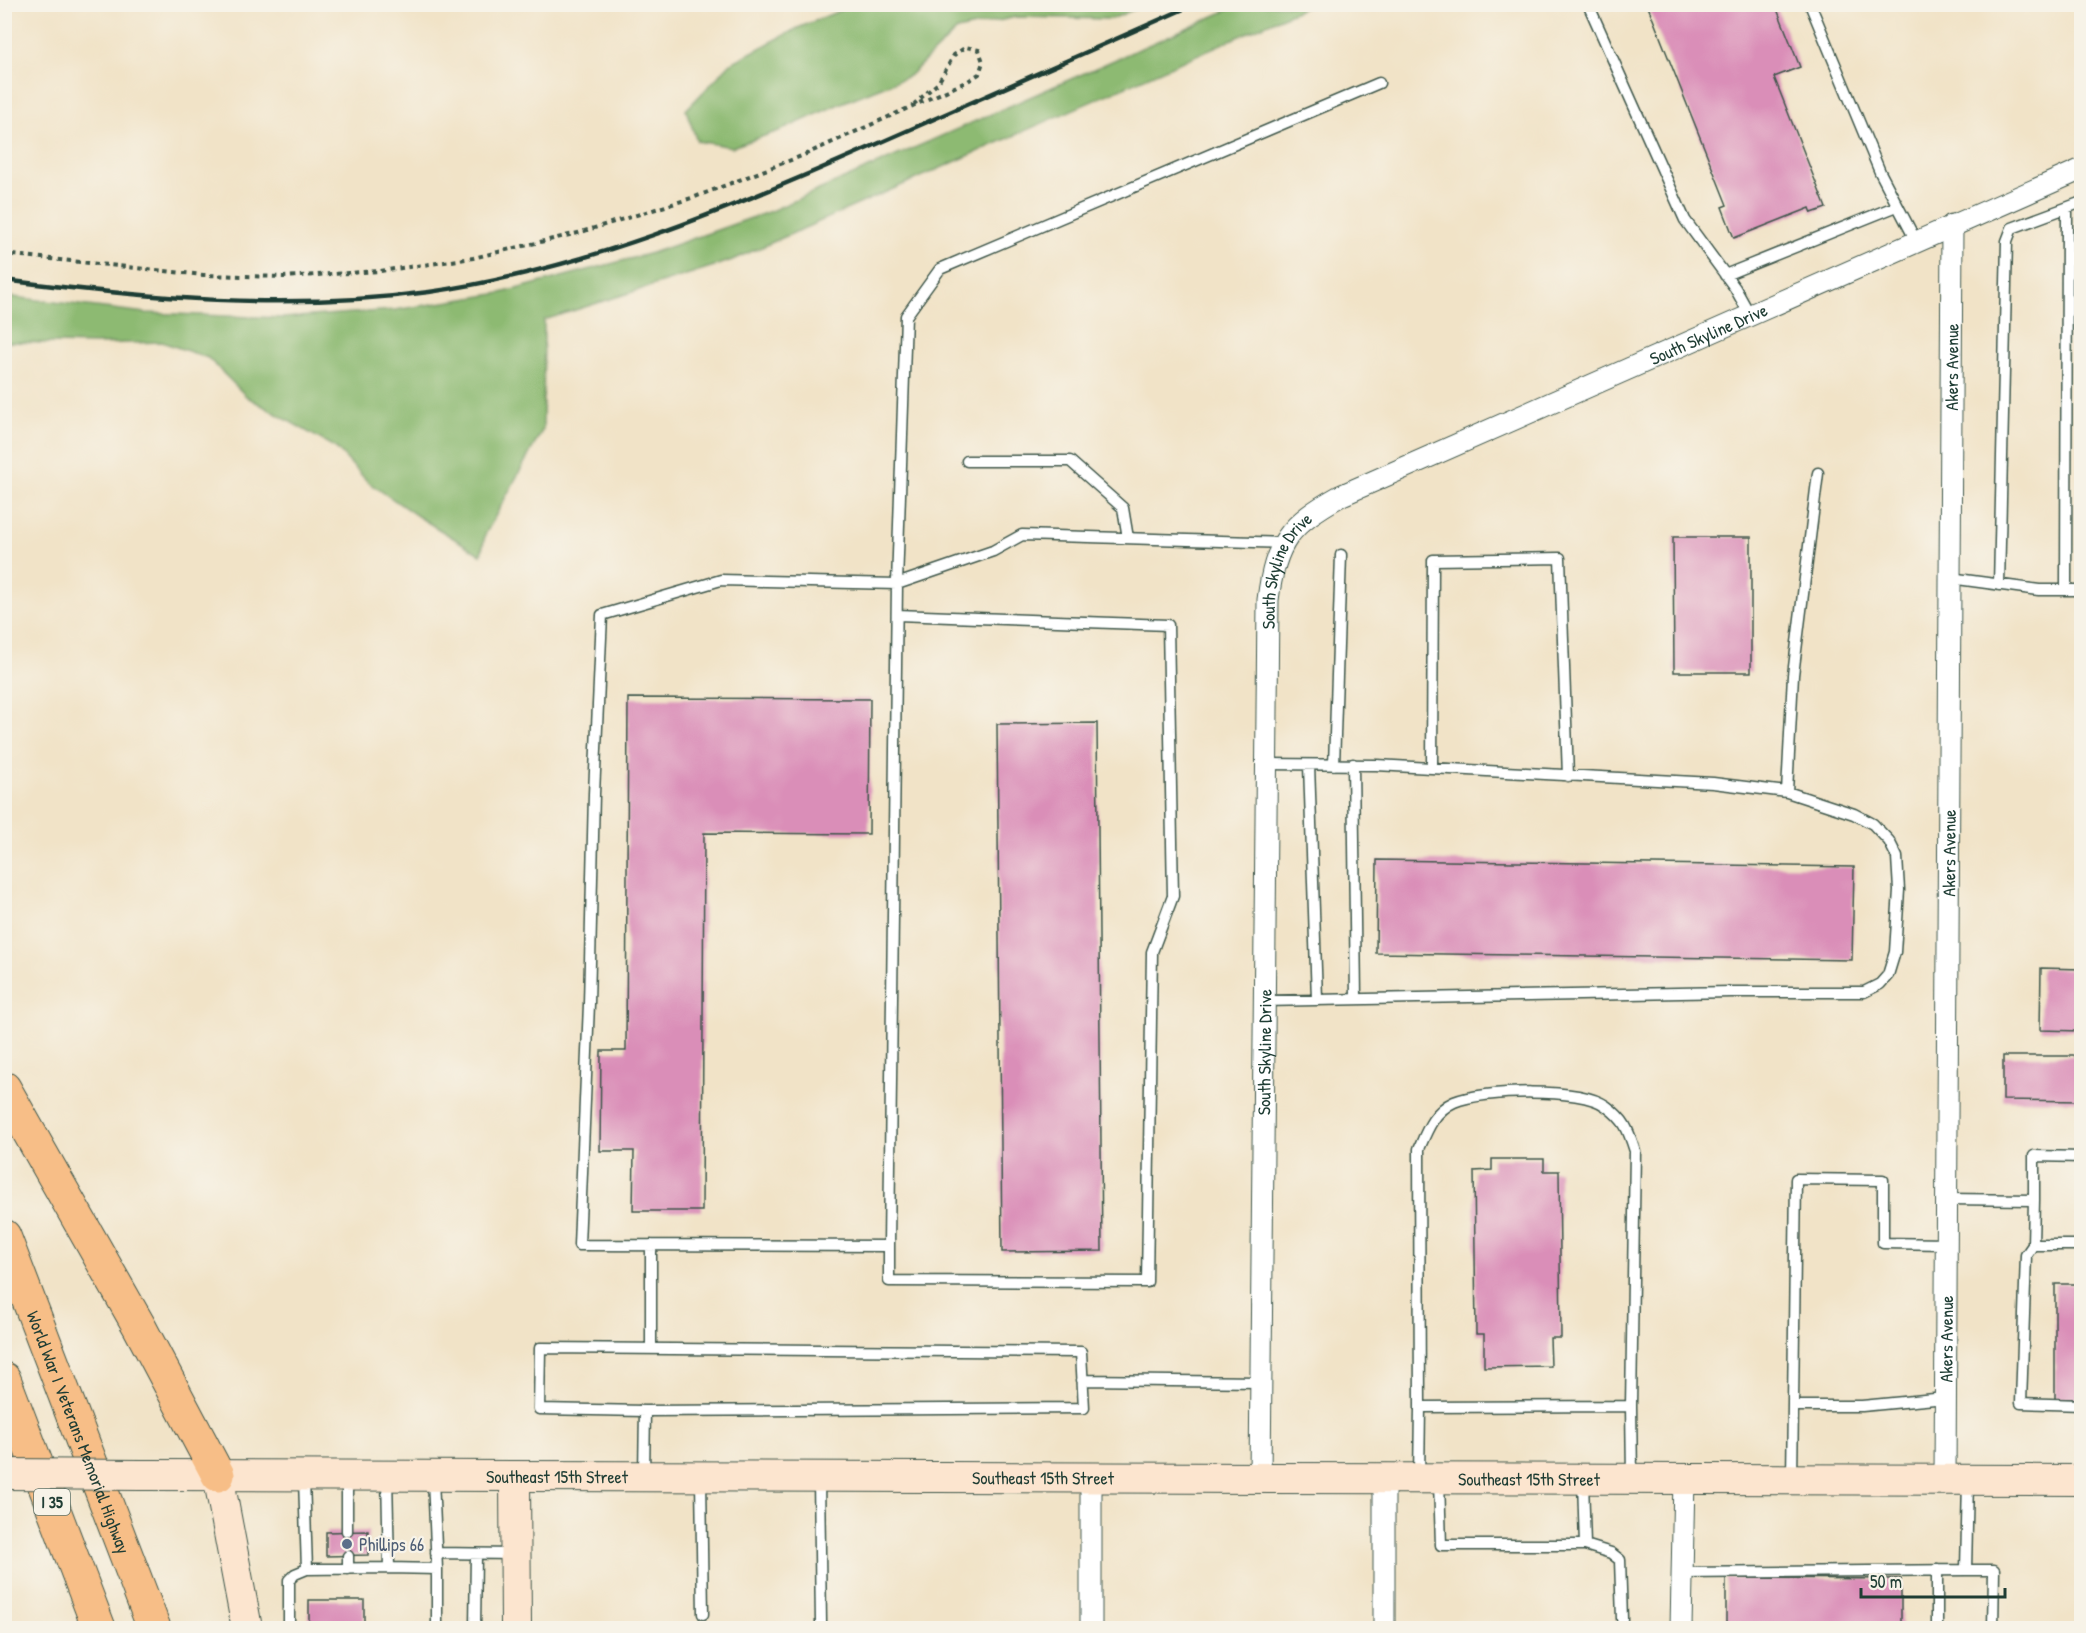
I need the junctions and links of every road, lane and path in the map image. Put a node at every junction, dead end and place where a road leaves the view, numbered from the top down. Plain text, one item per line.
1 (1588, 4) edge
2 (1810, 4) edge
3 (1379, 83) dead end
4 (914, 105) junction
5 (2082, 169) edge
6 (2082, 202) edge
7 (1897, 206) junction
8 (2067, 208) junction
9 (1952, 225) junction
10 (1916, 241) junction
11 (4, 254) edge
12 (1725, 275) junction
13 (1750, 315) junction
14 (967, 461) dead end
15 (1818, 473) dead end
16 (1128, 538) junction
17 (1284, 543) junction
18 (1341, 555) dead end
19 (1950, 578) junction
20 (897, 584) junction
21 (1999, 585) junction
22 (2066, 590) junction
23 (2082, 590) edge
24 (897, 615) junction
25 (1266, 764) junction
26 (1309, 765) junction
27 (1334, 765) junction
28 (1353, 765) junction
29 (1432, 768) junction
30 (1568, 776) junction
31 (1786, 792) junction
32 (1356, 998) junction
33 (1317, 999) junction
34 (1264, 1001) junction
35 (4, 1088) edge
36 (2082, 1157) edge
37 (1946, 1199) junction
38 (2034, 1200) junction
39 (4, 1236) edge
40 (1946, 1244) junction
41 (651, 1245) junction
42 (2033, 1245) junction
43 (2082, 1245) edge
44 (889, 1246) junction
45 (651, 1348) junction
46 (4, 1379) edge
47 (1082, 1380) junction
48 (1261, 1382) junction
49 (1945, 1398) junction
50 (2082, 1405) edge
51 (1631, 1406) junction
52 (1793, 1406) junction
53 (1420, 1407) junction
54 (645, 1411) junction
55 (4, 1474) edge
56 (218, 1475) junction
57 (304, 1475) junction
58 (347, 1475) junction
59 (387, 1475) junction
60 (433, 1476) junction
61 (515, 1476) junction
62 (644, 1476) junction
63 (701, 1476) junction
64 (819, 1477) junction
65 (1091, 1478) junction
66 (1260, 1478) junction
67 (1384, 1478) junction
68 (1429, 1478) junction
69 (1632, 1478) junction
70 (1684, 1478) junction
71 (1583, 1479) junction
72 (1792, 1479) junction
73 (1956, 1480) junction
74 (2082, 1480) edge
75 (347, 1531) dead end
76 (1585, 1545) junction
77 (436, 1553) junction
78 (476, 1554) junction
79 (516, 1554) junction
80 (348, 1556) dead end
81 (389, 1568) junction
82 (307, 1569) junction
83 (348, 1569) junction
84 (437, 1569) junction
85 (1937, 1570) junction
86 (1966, 1570) junction
87 (1682, 1573) junction
88 (703, 1614) dead end
89 (1622, 1619) dead end
90 (821, 1623) dead end
91 (99, 1629) edge
92 (154, 1629) edge
93 (247, 1629) edge
94 (289, 1629) edge
95 (437, 1629) edge
96 (475, 1629) edge
97 (516, 1629) edge
98 (1091, 1629) edge
99 (1384, 1629) edge
100 (1681, 1629) edge
101 (1937, 1629) edge
102 (1993, 1629) edge

1 - 12 lane
2 - 7 lane
3 - 20 lane
4 - 4 path
4 - 11 path
5 - 9 street, South Skyline Drive
6 - 8 lane
7 - 10 lane
7 - 12 lane
8 - 21 lane
8 - 22 lane
9 - 10 street, South Skyline Drive
9 - 19 street, Akers Avenue
10 - 13 street, South Skyline Drive
12 - 13 lane
13 - 17 street, South Skyline Drive
14 - 16 lane
15 - 31 lane
16 - 17 lane
16 - 20 lane
17 - 25 street, South Skyline Drive
18 - 27 lane
19 - 21 lane
19 - 37 street, Akers Avenue
20 - 24 lane
20 - 41 lane
21 - 22 lane
22 - 23 lane
24 - 44 lane
24 - 44 lane
25 - 26 lane
25 - 34 street, South Skyline Drive
26 - 27 lane
26 - 33 lane
27 - 28 lane
28 - 29 lane
28 - 32 lane
29 - 30 lane
29 - 30 lane
30 - 31 lane
31 - 32 lane
32 - 33 lane
33 - 34 lane
34 - 48 street, South Skyline Drive
35 - 56 highway
36 - 38 lane
37 - 38 lane
37 - 40 street, Akers Avenue
38 - 42 lane
39 - 92 highway, World War I Veterans Memorial Highway
40 - 49 street, Akers Avenue
40 - 52 lane
41 - 44 lane
41 - 45 lane
42 - 43 lane
42 - 50 lane
45 - 47 lane
45 - 54 lane
46 - 91 highway, I 35
47 - 48 lane
47 - 54 lane
48 - 66 street, South Skyline Drive
49 - 52 lane
49 - 73 street, Akers Avenue
51 - 53 lane
51 - 53 lane
51 - 69 lane
52 - 72 lane
53 - 68 lane
54 - 62 lane
55 - 56 main road, Southeast 15th Street, bridge
56 - 57 main road, Southeast 15th Street
56 - 93 main road
57 - 58 main road, Southeast 15th Street
57 - 82 lane
58 - 59 main road, Southeast 15th Street
58 - 75 lane
59 - 60 main road, Southeast 15th Street
59 - 81 lane
60 - 61 main road, Southeast 15th Street
60 - 77 lane
61 - 62 main road, Southeast 15th Street
61 - 79 main road
62 - 63 main road, Southeast 15th Street
63 - 64 main road, Southeast 15th Street
63 - 88 lane
64 - 65 main road, Southeast 15th Street
64 - 90 lane
65 - 66 main road, Southeast 15th Street
65 - 98 street
66 - 67 main road, Southeast 15th Street
67 - 68 main road, Southeast 15th Street
67 - 99 street
68 - 71 main road, Southeast 15th Street
68 - 76 lane
69 - 70 main road, Southeast 15th Street
69 - 71 main road, Southeast 15th Street
70 - 72 main road, Southeast 15th Street
70 - 87 street
71 - 76 lane
72 - 73 main road, Southeast 15th Street
73 - 74 main road, Southeast 15th Street
73 - 86 lane
76 - 89 lane
77 - 78 lane
77 - 84 lane
78 - 79 lane
78 - 96 lane
79 - 97 main road
80 - 83 lane
81 - 83 lane
81 - 84 lane
82 - 83 lane
82 - 94 lane
84 - 95 lane
85 - 86 lane
85 - 87 lane
85 - 101 lane
86 - 102 lane
87 - 100 street

